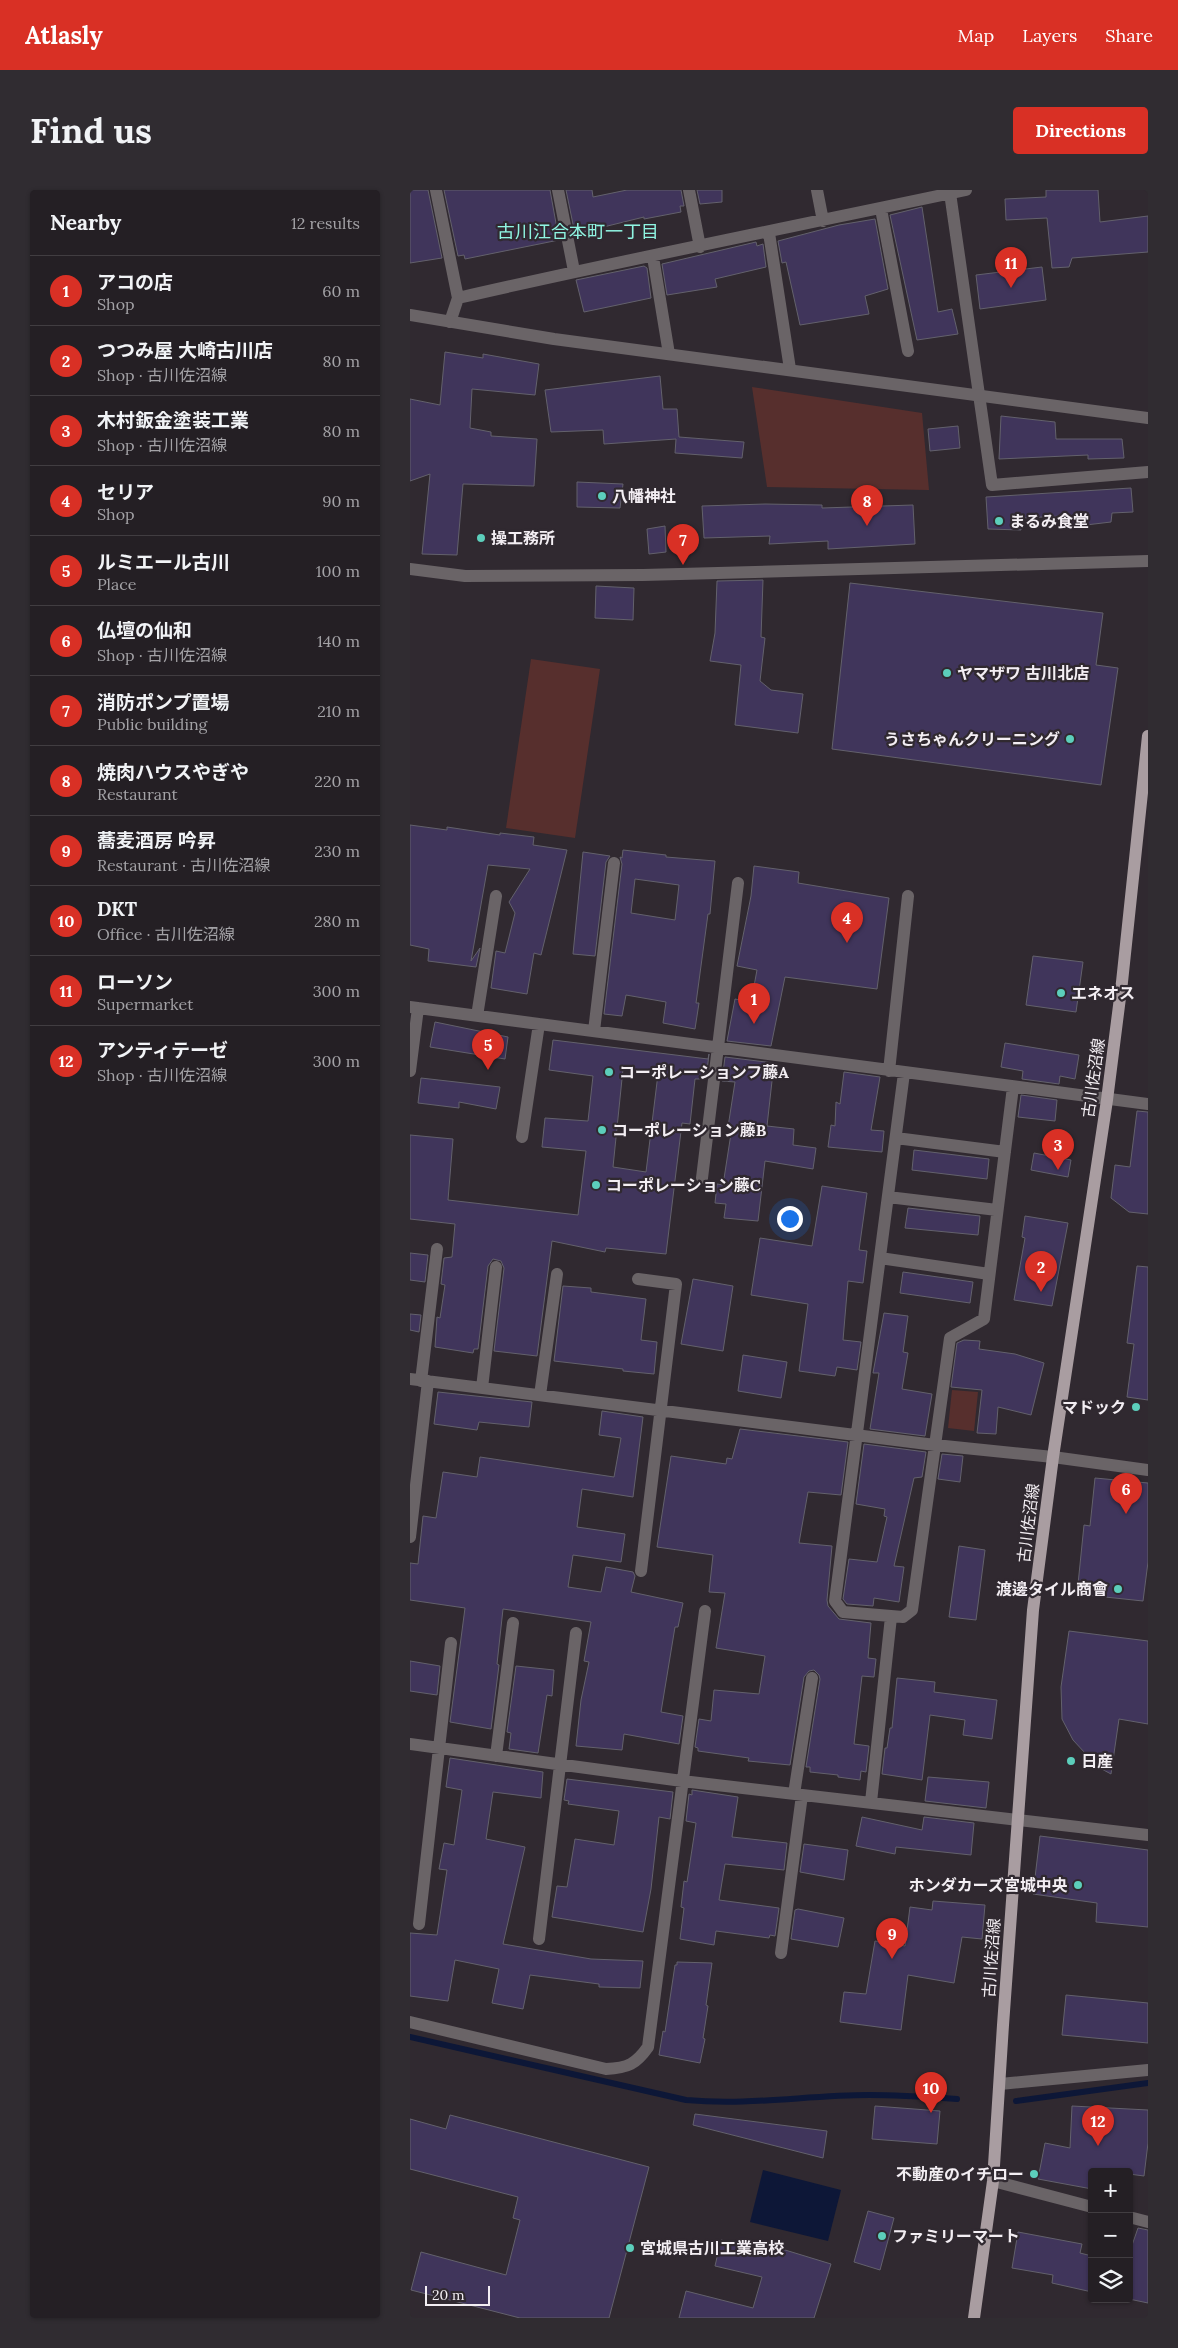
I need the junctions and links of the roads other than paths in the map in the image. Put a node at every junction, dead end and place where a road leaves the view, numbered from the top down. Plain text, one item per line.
1 (436, 190) edge
2 (558, 190) edge
3 (689, 190) edge
4 (817, 190) edge
5 (966, 190) edge
6 (950, 194) junction
7 (881, 208) junction
8 (823, 221) junction
9 (769, 232) junction
10 (700, 247) junction
11 (653, 257) junction
12 (574, 271) junction
13 (458, 298) junction
14 (410, 315) edge
15 (450, 322) junction
16 (908, 351) dead end
17 (669, 354) junction
18 (790, 369) junction
19 (978, 395) junction
20 (1148, 418) edge
21 (1148, 472) edge
22 (1148, 561) edge
23 (410, 569) edge
24 (1148, 736) edge
25 (614, 863) dead end
26 (738, 883) dead end
27 (496, 896) dead end
28 (908, 896) dead end
29 (414, 1007) edge
30 (477, 1016) junction
31 (538, 1024) junction
32 (594, 1031) junction
33 (718, 1048) junction
34 (410, 1071) edge
35 (889, 1071) junction
36 (904, 1073) junction
37 (1013, 1087) junction
38 (1107, 1100) junction
39 (1148, 1104) edge
40 (522, 1138) dead end
41 (896, 1138) junction
42 (1005, 1152) junction
43 (702, 1178) dead end
44 (888, 1197) junction
45 (998, 1210) junction
46 (437, 1248) dead end
47 (880, 1258) junction
48 (496, 1267) dead end
49 (557, 1274) dead end
50 (989, 1274) junction
51 (638, 1279) dead end
52 (420, 1380) edge
53 (482, 1388) junction
54 (540, 1395) junction
55 (660, 1410) junction
56 (857, 1435) junction
57 (935, 1444) junction
58 (1053, 1457) junction
59 (1148, 1470) edge
60 (410, 1537) edge
61 (641, 1571) dead end
62 (705, 1611) dead end
63 (891, 1617) junction
64 (512, 1623) dead end
65 (576, 1633) dead end
66 (451, 1643) dead end
67 (812, 1678) dead end
68 (410, 1744) edge
69 (439, 1748) junction
70 (496, 1756) junction
71 (560, 1765) junction
72 (682, 1781) junction
73 (798, 1794) junction
74 (871, 1802) junction
75 (1018, 1819) junction
76 (1148, 1835) edge
77 (419, 1924) dead end
78 (539, 1939) dead end
79 (782, 1953) dead end
80 (410, 2022) edge
81 (1148, 2070) edge
82 (1000, 2084) junction
83 (993, 2181) junction
84 (1088, 2206) edge
85 (1133, 2218) edge
86 (1148, 2222) edge
87 (974, 2318) edge

1 - 13 street
2 - 12 street
3 - 10 street
4 - 8 street
5 - 6 street
6 - 7 street
6 - 19 street
7 - 8 street
7 - 16 street
8 - 9 street
9 - 10 street
9 - 18 street
10 - 11 street
11 - 12 street
11 - 17 street
12 - 13 street
13 - 15 street
14 - 15 street
15 - 17 street
17 - 18 street
18 - 19 street
19 - 20 street
19 - 21 street
22 - 23 street
24 - 38 main road, 古川佐沼線
25 - 32 street
26 - 33 street
27 - 30 street
28 - 35 street
29 - 30 street
29 - 34 street
30 - 31 street
31 - 32 street
31 - 40 street
32 - 33 street
33 - 35 street
33 - 43 street
35 - 36 street
36 - 37 street
36 - 41 street
37 - 38 street
37 - 42 street
38 - 39 street
38 - 58 main road, 古川佐沼線
41 - 42 street
41 - 44 street
42 - 45 street
44 - 45 street
44 - 47 street
45 - 50 street
46 - 52 street
47 - 50 street
47 - 56 street
48 - 53 street
49 - 54 street
50 - 57 street
51 - 55 street
52 - 53 street
52 - 60 street
53 - 54 street
54 - 55 street
55 - 56 street
55 - 61 street
56 - 57 street
56 - 63 street
57 - 58 street
57 - 63 street
58 - 59 street
58 - 75 main road, 古川佐沼線
62 - 72 street
63 - 74 street
64 - 70 street
65 - 71 street
66 - 69 street
67 - 73 street
68 - 69 street
69 - 70 street
69 - 77 street
70 - 71 street
71 - 72 street
71 - 78 street
72 - 73 street
72 - 80 street
73 - 74 street
73 - 79 street
74 - 75 street
75 - 76 street
75 - 82 main road, 古川佐沼線
81 - 82 street
82 - 83 main road, 古川佐沼線
83 - 84 street
83 - 87 main road, 古川佐沼線
85 - 86 street

